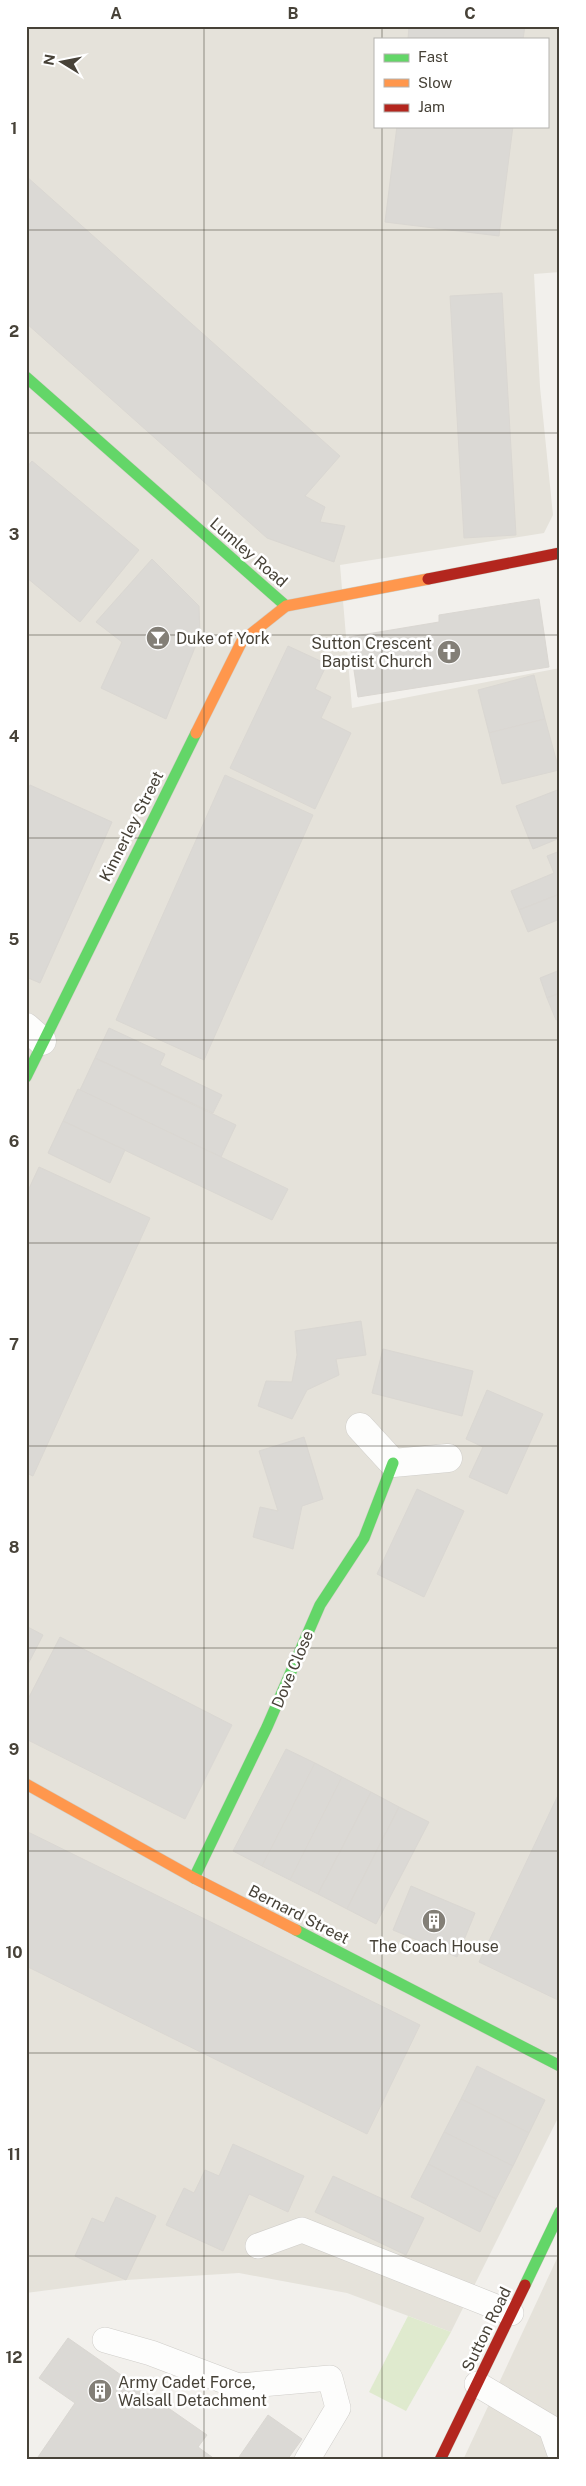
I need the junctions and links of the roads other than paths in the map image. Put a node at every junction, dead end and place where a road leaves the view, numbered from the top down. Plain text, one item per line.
1 (26, 377) edge
2 (560, 554) edge
3 (286, 606) junction
4 (34, 1034) edge
5 (26, 1077) edge
6 (360, 1427) dead end
7 (448, 1458) dead end
8 (393, 1462) junction
9 (26, 1784) edge
10 (194, 1878) junction
11 (560, 2066) edge
12 (560, 2212) edge
13 (258, 2246) dead end
14 (512, 2313) junction
15 (104, 2340) dead end
16 (477, 2384) junction
17 (560, 2454) edge
18 (307, 2460) edge
19 (440, 2460) edge

1 - 3 street, Lumley Road
2 - 3 street, Lumley Road
3 - 4 street, Kinnerley Street
4 - 5 street, Kinnerley Street
6 - 8 street
7 - 8 street
8 - 10 street, Dove Close
9 - 10 street, Bernard Street
10 - 11 street, Bernard Street
12 - 14 street, Sutton Road
13 - 14 lane
14 - 16 street, Sutton Road
15 - 18 lane
16 - 17 lane
16 - 19 street, Sutton Road

